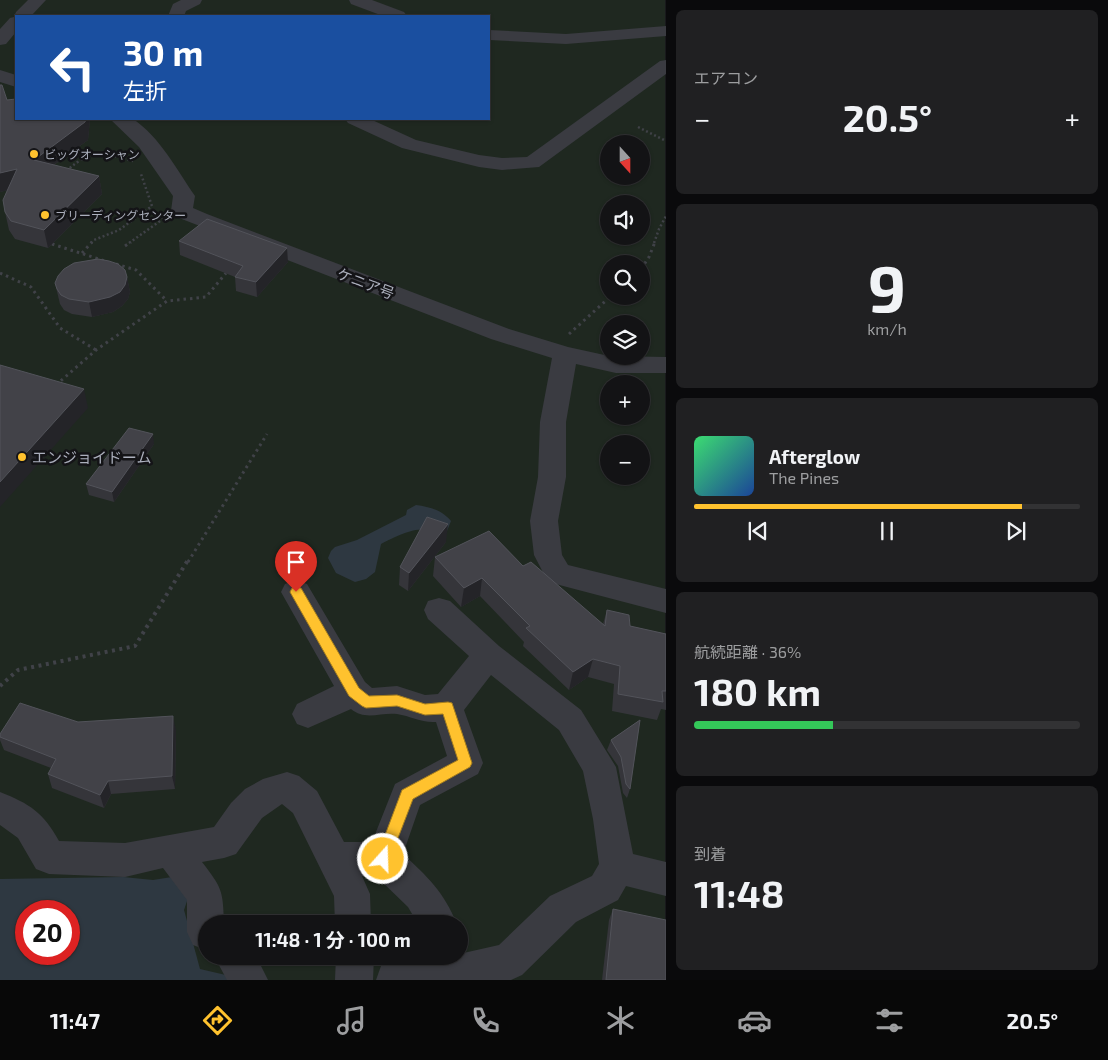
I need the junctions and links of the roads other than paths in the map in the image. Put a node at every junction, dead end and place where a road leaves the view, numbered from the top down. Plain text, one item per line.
1 (38, 0) edge
2 (194, 0) edge
3 (357, 0) edge
4 (23, 15) edge
5 (176, 15) edge
6 (395, 15) edge
7 (15, 23) edge
8 (666, 31) edge
9 (490, 35) edge
10 (0, 40) edge
11 (666, 65) edge
12 (0, 76) edge
13 (15, 81) edge
14 (122, 120) edge
15 (357, 120) edge
16 (558, 352) junction
17 (666, 364) edge
18 (296, 592) dead end
19 (666, 601) edge
20 (439, 610) dead end
21 (488, 655) junction
22 (354, 692) junction
23 (448, 708) junction
24 (308, 714) dead end
25 (0, 808) edge
26 (171, 850) junction
27 (335, 859) junction
28 (383, 859) junction
29 (617, 867) junction
30 (666, 880) edge
31 (206, 915) edge
32 (353, 915) edge
33 (433, 915) edge
34 (468, 964) edge
35 (239, 965) edge
36 (355, 965) edge
37 (451, 965) edge
38 (249, 980) edge
39 (354, 980) edge
40 (395, 980) edge

1 - 4 lane
2 - 5 lane
3 - 6 lane
7 - 10 lane
8 - 9 lane
11 - 15 lane
12 - 13 lane
14 - 16 lane, ケニア号
16 - 17 lane, ケニア号
16 - 19 lane
18 - 22 lane
20 - 21 lane
21 - 23 lane
21 - 29 lane
22 - 23 lane
22 - 24 lane
23 - 28 lane
25 - 26 lane
26 - 27 lane
26 - 31 lane
27 - 28 lane
27 - 32 lane
28 - 33 lane
29 - 30 lane
29 - 34 lane
35 - 38 lane
36 - 39 lane
37 - 40 lane

